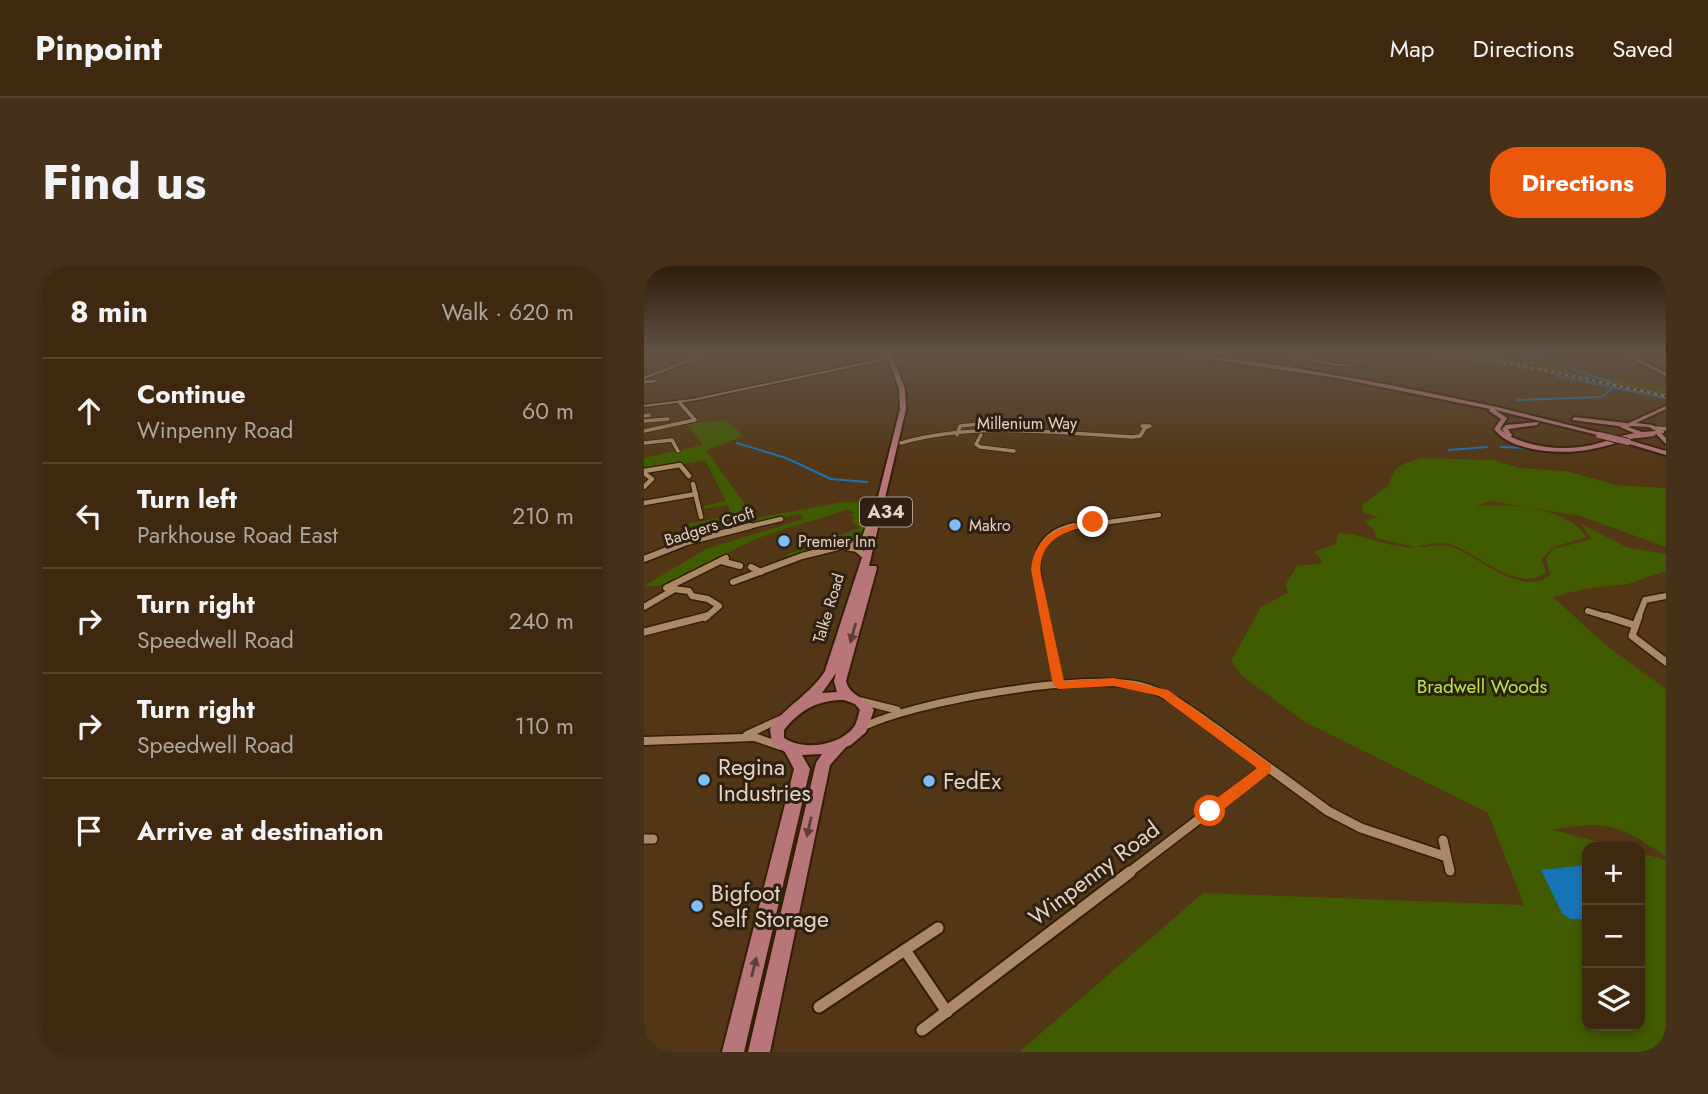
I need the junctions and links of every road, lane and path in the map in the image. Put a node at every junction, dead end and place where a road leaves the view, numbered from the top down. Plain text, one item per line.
1 (730, 391) edge
2 (902, 391) edge
3 (906, 391) edge
4 (1411, 391) edge
5 (1412, 391) edge
6 (1424, 391) edge
7 (1424, 391) edge
8 (679, 402) junction
9 (644, 406) edge
10 (1666, 407) edge
11 (1648, 417) junction
12 (1001, 418) dead end
13 (668, 419) dead end
14 (644, 421) edge
15 (1626, 426) junction
16 (1145, 428) dead end
17 (644, 431) edge
18 (1659, 432) edge
19 (1602, 434) junction
20 (957, 435) junction
21 (981, 435) junction
22 (902, 439) junction
23 (1666, 442) edge
24 (644, 443) edge
25 (678, 451) dead end
26 (1014, 451) dead end
27 (1666, 451) edge
28 (644, 472) edge
29 (689, 476) dead end
30 (693, 484) dead end
31 (644, 487) edge
32 (696, 494) junction
33 (882, 499) junction
34 (644, 503) edge
35 (1159, 515) dead end
36 (701, 517) dead end
37 (781, 519) dead end
38 (838, 547) junction
39 (866, 557) junction
40 (644, 559) edge
41 (740, 566) dead end
42 (751, 567) dead end
43 (761, 572) junction
44 (733, 582) dead end
45 (666, 588) junction
46 (676, 589) junction
47 (657, 593) dead end
48 (1666, 596) edge
49 (644, 607) edge
50 (1588, 611) dead end
51 (1634, 625) junction
52 (644, 632) edge
53 (1666, 662) edge
54 (1059, 685) junction
55 (854, 698) junction
56 (804, 704) junction
57 (902, 710) junction
58 (786, 716) junction
59 (857, 732) junction
60 (733, 738) junction
61 (644, 741) edge
62 (841, 743) junction
63 (787, 749) junction
64 (1266, 768) junction
65 (1443, 840) dead end
66 (1444, 856) junction
67 (1450, 872) dead end
68 (938, 928) dead end
69 (905, 950) junction
70 (819, 1007) dead end
71 (947, 1012) junction
72 (922, 1030) dead end
73 (736, 1042) edge
74 (759, 1052) edge

1 - 8 street
2 - 33 highway, Talke Road / A34
3 - 22 highway, Talke Road / A34
4 - 18 highway
5 - 19 highway
6 - 15 highway
7 - 19 highway
8 - 9 street
8 - 17 street
10 - 11 main road
11 - 15 main road
11 - 18 main road
12 - 20 street
13 - 14 street
15 - 18 main road
15 - 19 highway
16 - 21 street, Millenium Way
18 - 23 highway
19 - 27 highway, bridge
20 - 21 street, Millenium Way
20 - 22 street, Millenium Way
21 - 26 street
22 -> 55 highway, Talke Road / A34
24 - 25 street
28 - 29 street
28 - 31 street
30 - 32 street
32 - 34 street
32 - 36 street
33 - 38 street
33 - 39 highway, Talke Road / A34
35 - 54 street
37 - 40 street, Badgers Croft
38 - 39 street
38 - 43 street
39 - 56 highway, Talke Road / A34
41 - 45 street
42 - 43 street
43 - 44 street
45 - 46 street
45 - 47 street
46 - 49 street
46 - 52 street
48 - 51 street
50 - 51 street
51 - 53 street
54 - 57 street
54 - 64 street
55 - 56 highway, A34
55 - 57 street
55 - 59 highway, A34
56 - 58 highway, A34
57 - 59 street
58 - 60 street
58 - 63 highway
59 - 62 highway
60 - 61 street
60 - 63 street
62 - 63 highway
62 -> 74 highway
73 -> 63 highway
64 - 66 street
64 - 71 street, Winpenny Road
65 - 66 street
66 - 67 street
68 - 69 street
69 - 70 street
69 - 71 street
71 - 72 street, Winpenny Road

